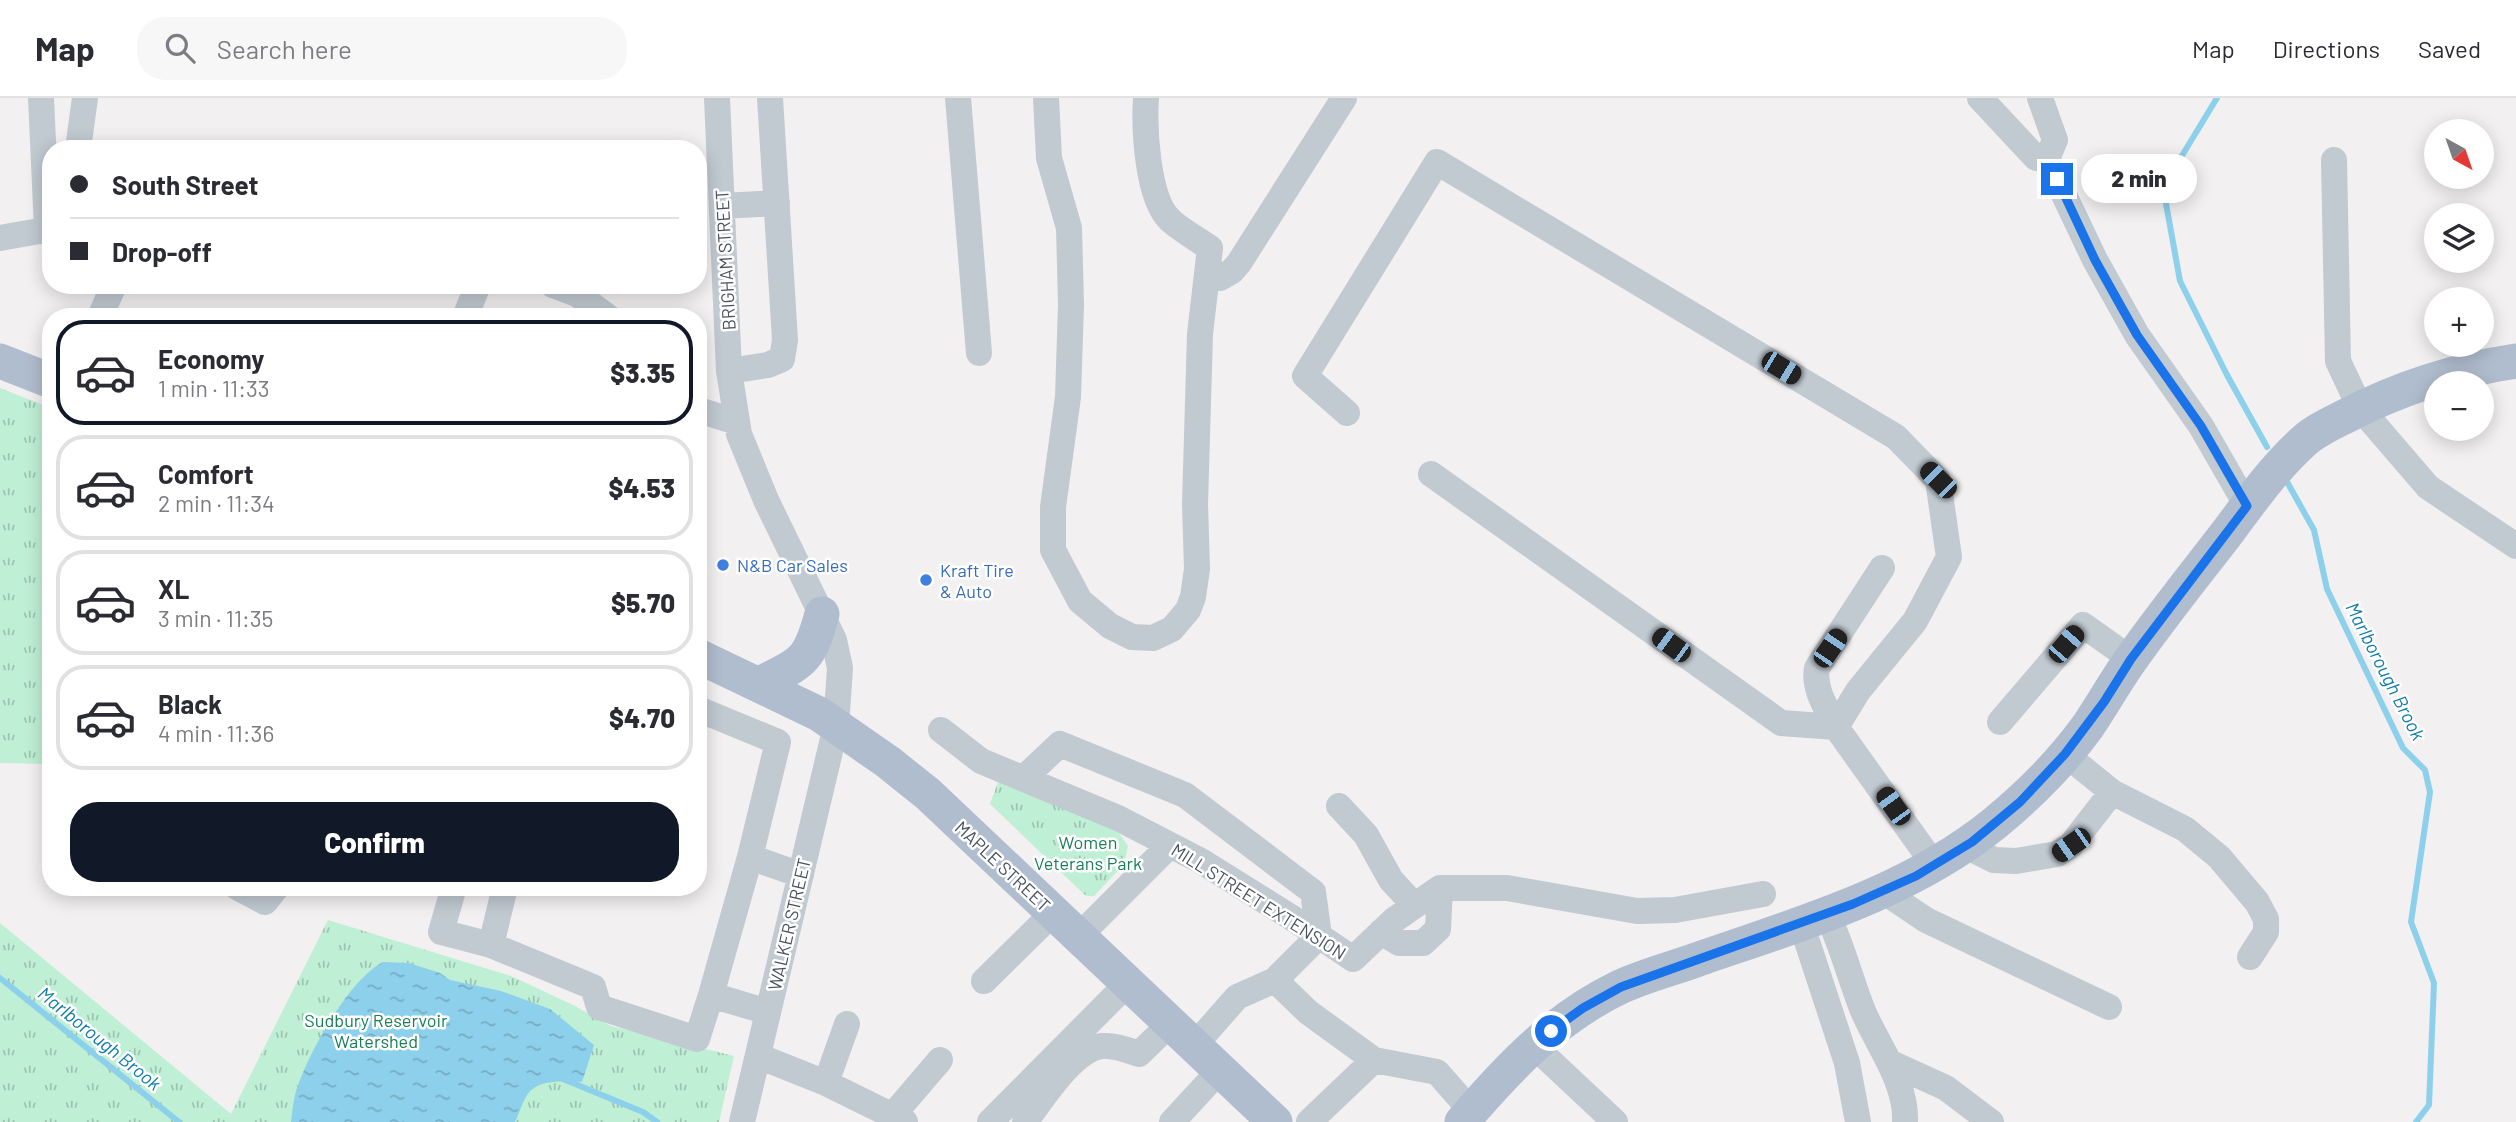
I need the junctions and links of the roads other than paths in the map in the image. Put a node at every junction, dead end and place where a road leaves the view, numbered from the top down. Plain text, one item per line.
1 (41, 98) edge
2 (85, 98) edge
3 (717, 98) edge
4 (770, 98) edge
5 (958, 98) edge
6 (1046, 98) edge
7 (1146, 98) edge
8 (1344, 98) edge
9 (1980, 98) edge
10 (2040, 98) edge
11 (44, 140) edge
12 (79, 140) edge
13 (2047, 159) junction
14 (2334, 160) dead end
15 (777, 203) junction
16 (722, 206) junction
17 (42, 230) edge
18 (0, 238) edge
19 (1207, 275) junction
20 (577, 294) edge
21 (596, 308) edge
22 (979, 353) dead end
23 (0, 361) edge
24 (2516, 361) edge
25 (729, 370) junction
26 (42, 378) edge
27 (2360, 408) junction
28 (707, 413) edge
29 (1347, 413) dead end
30 (737, 422) junction
31 (1431, 474) dead end
32 (2247, 506) junction
33 (2516, 546) edge
34 (1882, 568) dead end
35 (822, 614) junction
36 (2131, 659) junction
37 (707, 660) edge
38 (760, 684) junction
39 (707, 713) edge
40 (2000, 722) dead end
41 (836, 726) junction
42 (1836, 727) junction
43 (941, 730) dead end
44 (2065, 754) junction
45 (1025, 777) junction
46 (2112, 792) junction
47 (1339, 806) dead end
48 (1170, 845) junction
49 (1966, 846) junction
50 (750, 857) junction
51 (1935, 866) junction
52 (801, 875) junction
53 (1440, 888) junction
54 (1883, 891) junction
55 (1763, 894) dead end
56 (254, 896) edge
57 (270, 896) edge
58 (451, 896) edge
59 (503, 896) edge
60 (1414, 905) junction
61 (1053, 913) junction
62 (1814, 918) junction
63 (1381, 932) junction
64 (1319, 936) junction
65 (1078, 937) junction
66 (491, 945) junction
67 (2250, 957) dead end
68 (1275, 980) junction
69 (984, 981) dead end
70 (1128, 983) junction
71 (711, 995) junction
72 (2109, 1007) dead end
73 (768, 1012) junction
74 (847, 1024) dead end
75 (1182, 1035) junction
76 (1534, 1046) junction
77 (758, 1056) junction
78 (940, 1060) dead end
79 (1374, 1060) junction
80 (1889, 1062) junction
81 (1220, 1070) junction
82 (826, 1083) junction
83 (1031, 1114) edge
84 (1459, 1117) edge
85 (899, 1119) edge
86 (742, 1122) edge
87 (990, 1122) edge
88 (1171, 1122) edge
89 (1275, 1122) edge
90 (1309, 1122) edge
91 (1615, 1122) edge
92 (1858, 1122) edge
93 (1905, 1122) edge
94 (1991, 1122) edge

1 - 11 street
2 - 12 street
3 - 16 street, BRIGHAM STREET
4 - 15 street
5 - 22 street
6 - 19 street
7 - 19 street
8 - 19 street
9 - 13 street
10 - 13 street
13 - 32 street
14 - 27 street
15 - 16 street
15 - 25 street
16 - 25 street, BRIGHAM STREET
17 - 18 street
20 - 21 street
23 - 26 main road
24 - 27 main road
25 - 30 street, BRIGHAM STREET
27 - 32 main road
27 - 33 street
28 - 30 street
29 - 42 street
30 - 35 street, BRIGHAM STREET
31 - 42 street
32 - 36 main road
34 - 42 street
35 - 38 main road
35 - 41 street, WALKER STREET
36 - 40 street
36 - 44 main road
37 - 38 main road, MAPLE STREET
38 - 41 main road, MAPLE STREET
39 - 50 street
41 - 52 street, WALKER STREET
41 - 61 main road, MAPLE STREET
42 - 51 street
43 - 45 street, MILL STREET EXTENSION
44 - 46 street
44 - 49 main road
45 - 48 street, MILL STREET EXTENSION
45 - 64 street
46 - 49 street
46 - 67 street
47 - 60 street
48 - 64 street, MILL STREET EXTENSION
48 - 65 street
49 - 51 main road
50 - 52 street
50 - 71 street
51 - 54 main road
52 - 73 street, WALKER STREET
53 - 55 street
53 - 60 street
53 - 63 street
54 - 62 main road
54 - 72 street
56 - 57 street
58 - 66 street
59 - 66 street
60 - 63 street
61 - 65 main road, MAPLE STREET
61 - 69 street
62 - 76 main road
62 - 80 street
62 - 92 street
63 - 64 street, MILL STREET EXTENSION
64 - 68 street
65 - 70 main road, MAPLE STREET
66 - 71 street
68 - 75 street
68 - 79 street
70 - 75 main road, MAPLE STREET
70 - 87 street
71 - 73 street
73 - 77 street, WALKER STREET
74 - 82 street
75 - 81 main road, MAPLE STREET
75 - 83 street
76 - 84 main road
76 - 91 street
77 - 82 street
77 - 86 street, WALKER STREET
78 - 85 street
79 - 84 street
79 - 90 street
80 - 93 street
80 - 94 street
81 - 88 street
81 - 89 main road, MAPLE STREET
82 - 85 street

